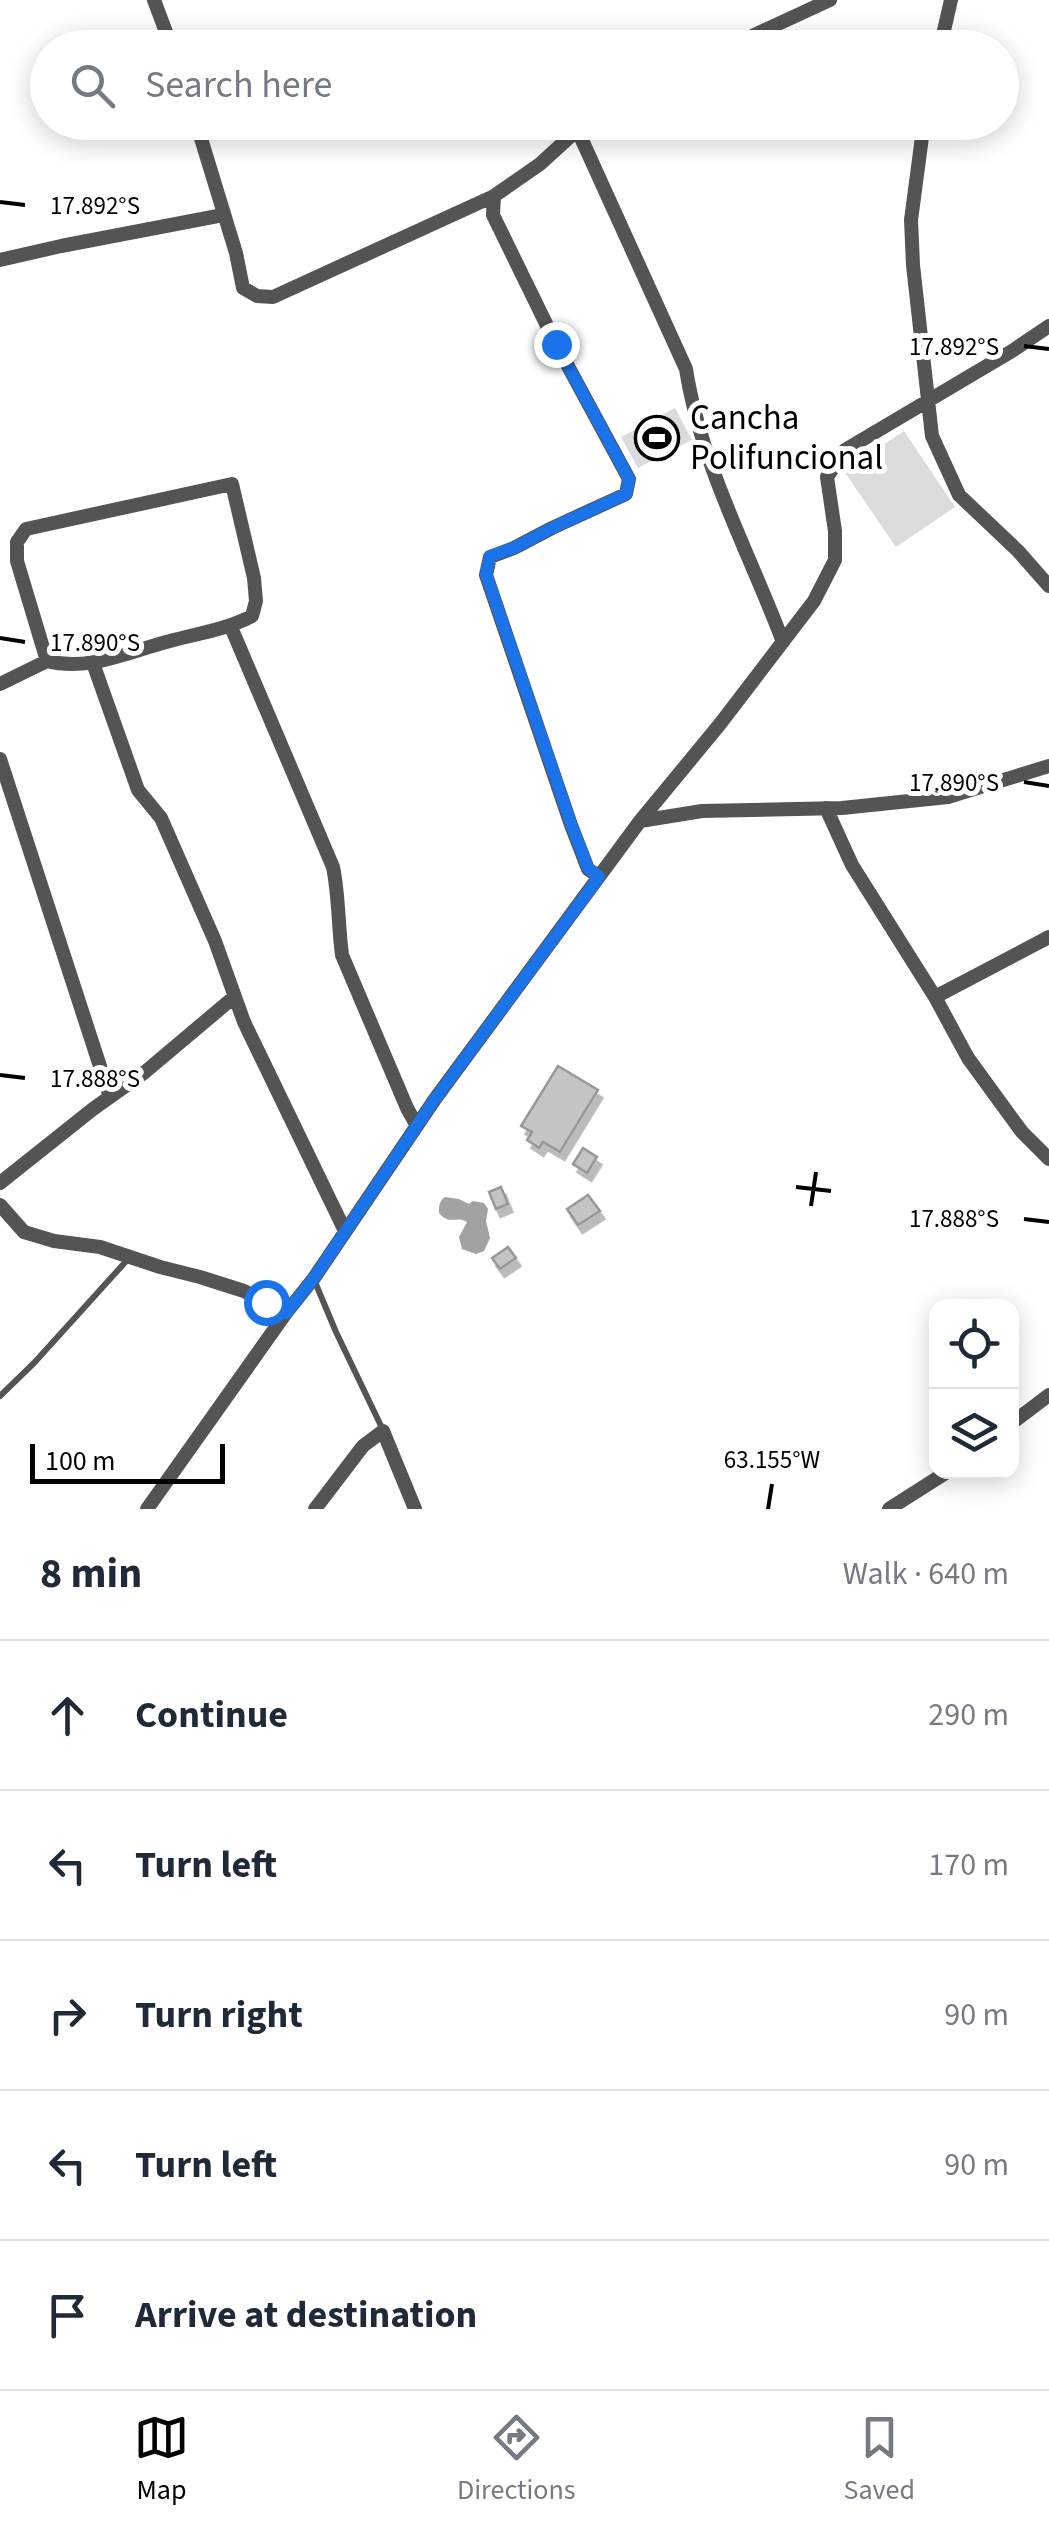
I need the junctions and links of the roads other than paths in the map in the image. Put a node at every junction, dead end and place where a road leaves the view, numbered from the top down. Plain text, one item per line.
1 (154, 0) edge
2 (830, 0) edge
3 (949, 2) edge
4 (165, 30) edge
5 (765, 30) edge
6 (944, 30) edge
7 (201, 140) edge
8 (567, 140) edge
9 (588, 140) edge
10 (921, 140) edge
11 (494, 196) junction
12 (224, 215) junction
13 (0, 260) edge
14 (1049, 326) edge
15 (928, 401) junction
16 (1049, 586) edge
17 (231, 627) junction
18 (782, 642) junction
19 (47, 661) junction
20 (93, 663) junction
21 (0, 684) edge
22 (0, 758) edge
23 (1049, 766) edge
24 (826, 808) junction
25 (640, 820) junction
26 (599, 877) junction
27 (1049, 937) edge
28 (935, 997) junction
29 (234, 998) junction
30 (110, 1097) junction
31 (417, 1126) junction
32 (1049, 1159) edge
33 (0, 1183) edge
34 (0, 1205) edge
35 (345, 1231) junction
36 (129, 1258) junction
37 (314, 1278) junction
38 (286, 1313) junction
39 (1049, 1395) edge
40 (0, 1396) edge
41 (1019, 1418) edge
42 (383, 1431) junction
43 (936, 1479) edge
44 (147, 1509) edge
45 (315, 1509) edge
46 (415, 1509) edge
47 (890, 1509) edge

1 - 4 street
2 - 5 street
3 - 6 street
7 - 12 street
8 - 11 street
9 - 18 street
10 - 15 street
11 - 12 street
11 - 26 street
12 - 13 street
14 - 15 street
15 - 16 street
15 - 18 street
17 - 19 street
17 - 20 street
17 - 31 street
18 - 25 street
19 - 20 street
19 - 21 street
20 - 29 street
22 - 30 street
23 - 24 street
24 - 25 street
24 - 28 street
25 - 26 street
26 - 31 street
27 - 28 street
28 - 32 street
29 - 30 street
29 - 35 street
30 - 33 street
31 - 35 street
34 - 36 street
35 - 37 street
36 - 38 street
36 - 40 lane
37 - 38 street
37 - 42 lane
38 - 44 street
39 - 41 street
42 - 45 street
42 - 46 street
43 - 47 street

